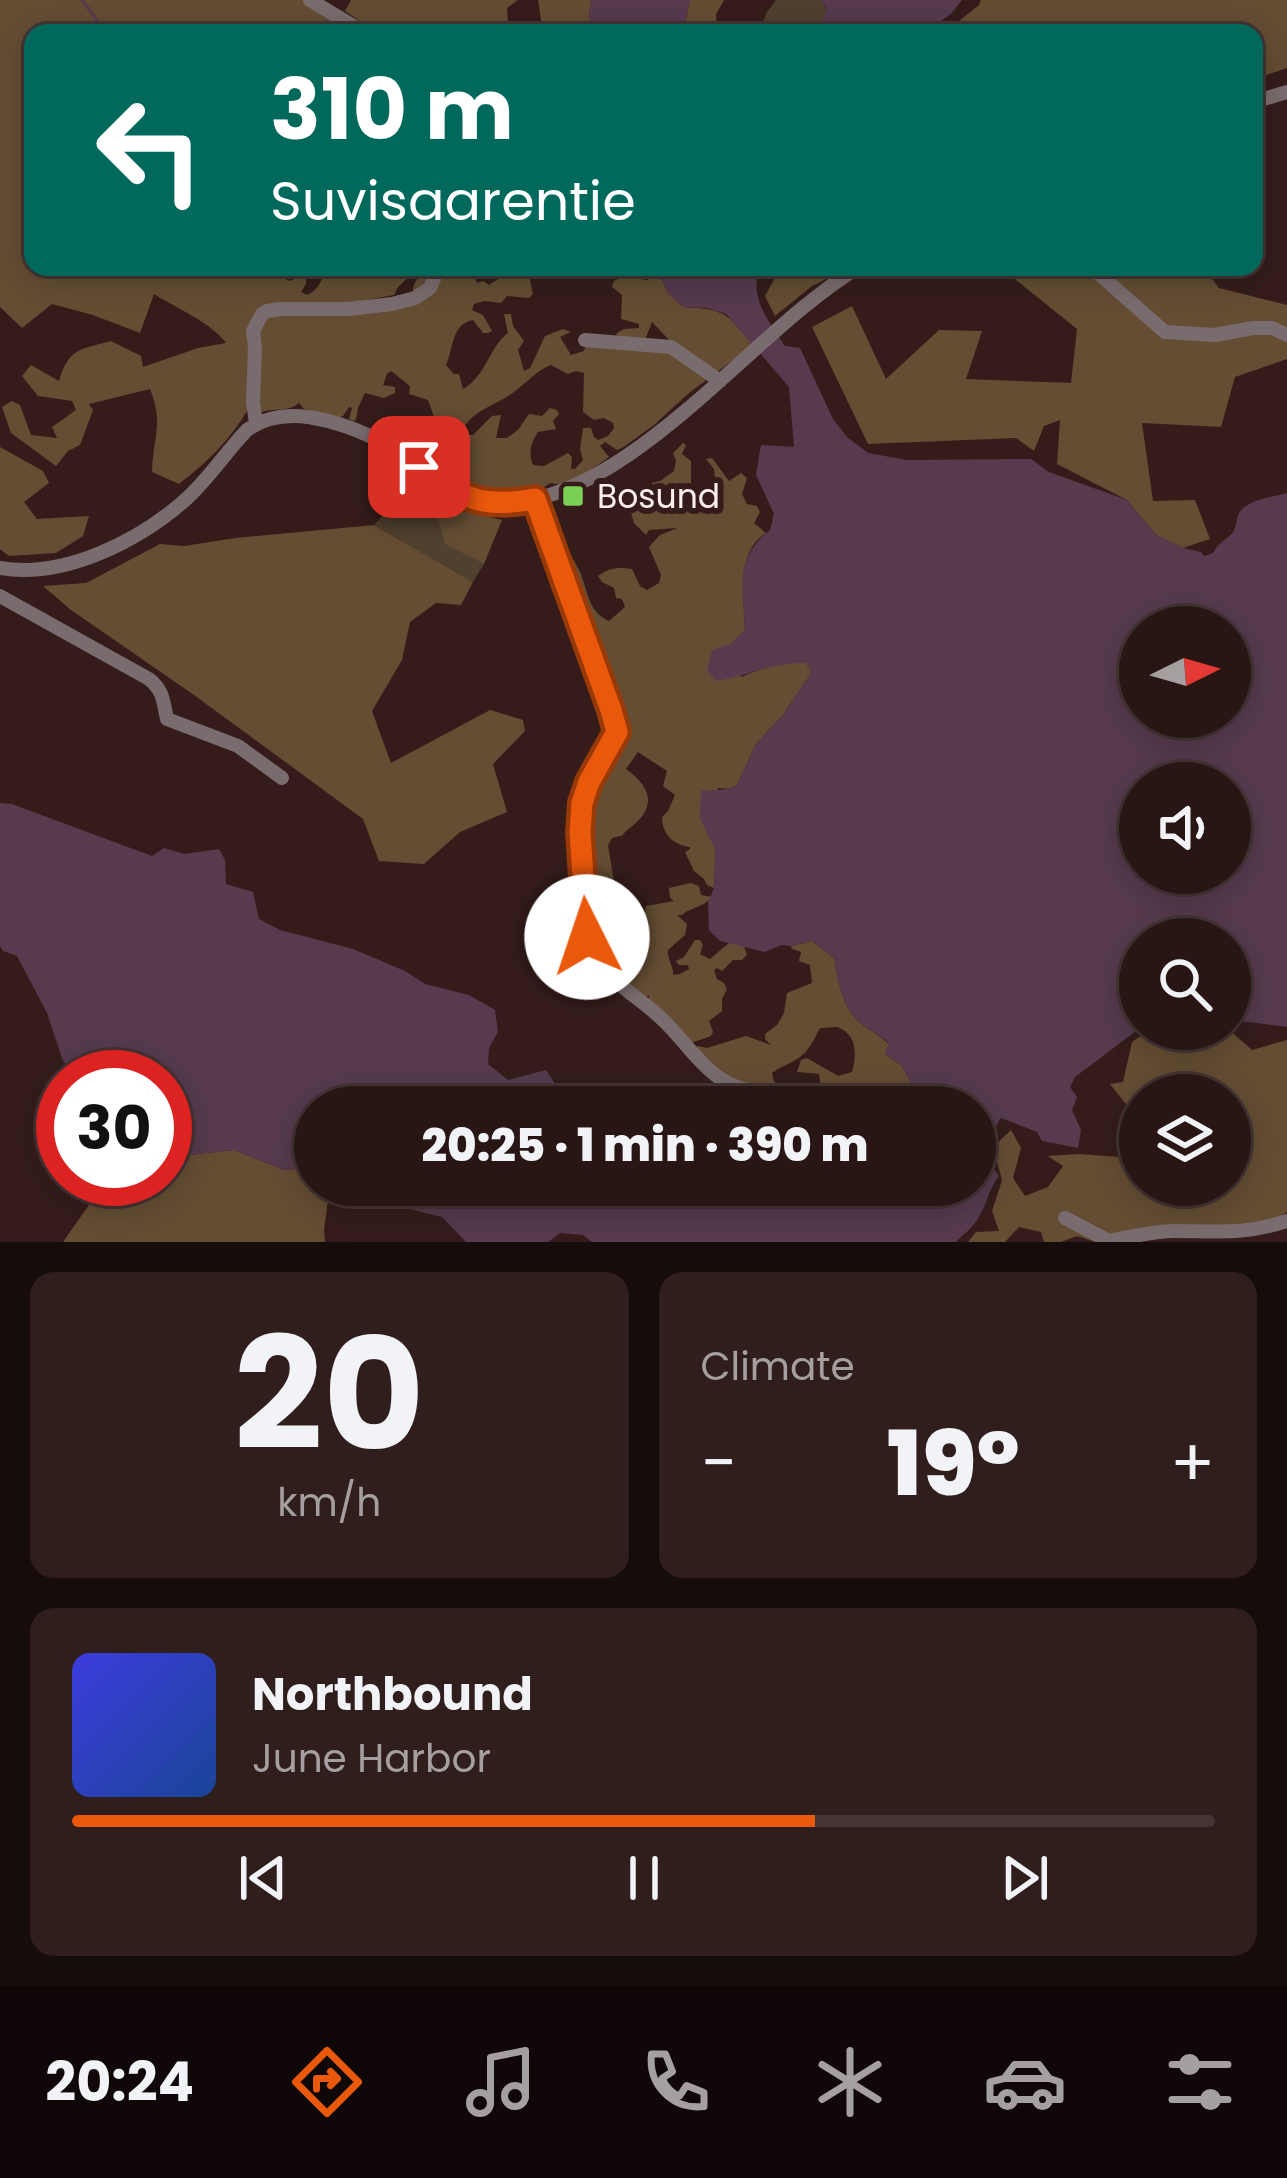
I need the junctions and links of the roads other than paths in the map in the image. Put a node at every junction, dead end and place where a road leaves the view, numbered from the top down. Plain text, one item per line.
1 (310, 0) edge
2 (350, 24) edge
3 (435, 276) edge
4 (848, 276) edge
5 (1101, 276) edge
6 (1287, 335) edge
7 (585, 340) dead end
8 (720, 381) junction
9 (256, 423) junction
10 (535, 499) junction
11 (0, 568) edge
12 (0, 596) edge
13 (282, 778) dead end
14 (735, 1086) edge
15 (1065, 1218) dead end
16 (1287, 1221) edge

1 - 2 street
3 - 9 street
4 - 8 street
5 - 6 street
7 - 8 street
8 - 10 street
9 - 10 street
9 - 11 street
10 - 14 street
12 - 13 street
15 - 16 street

